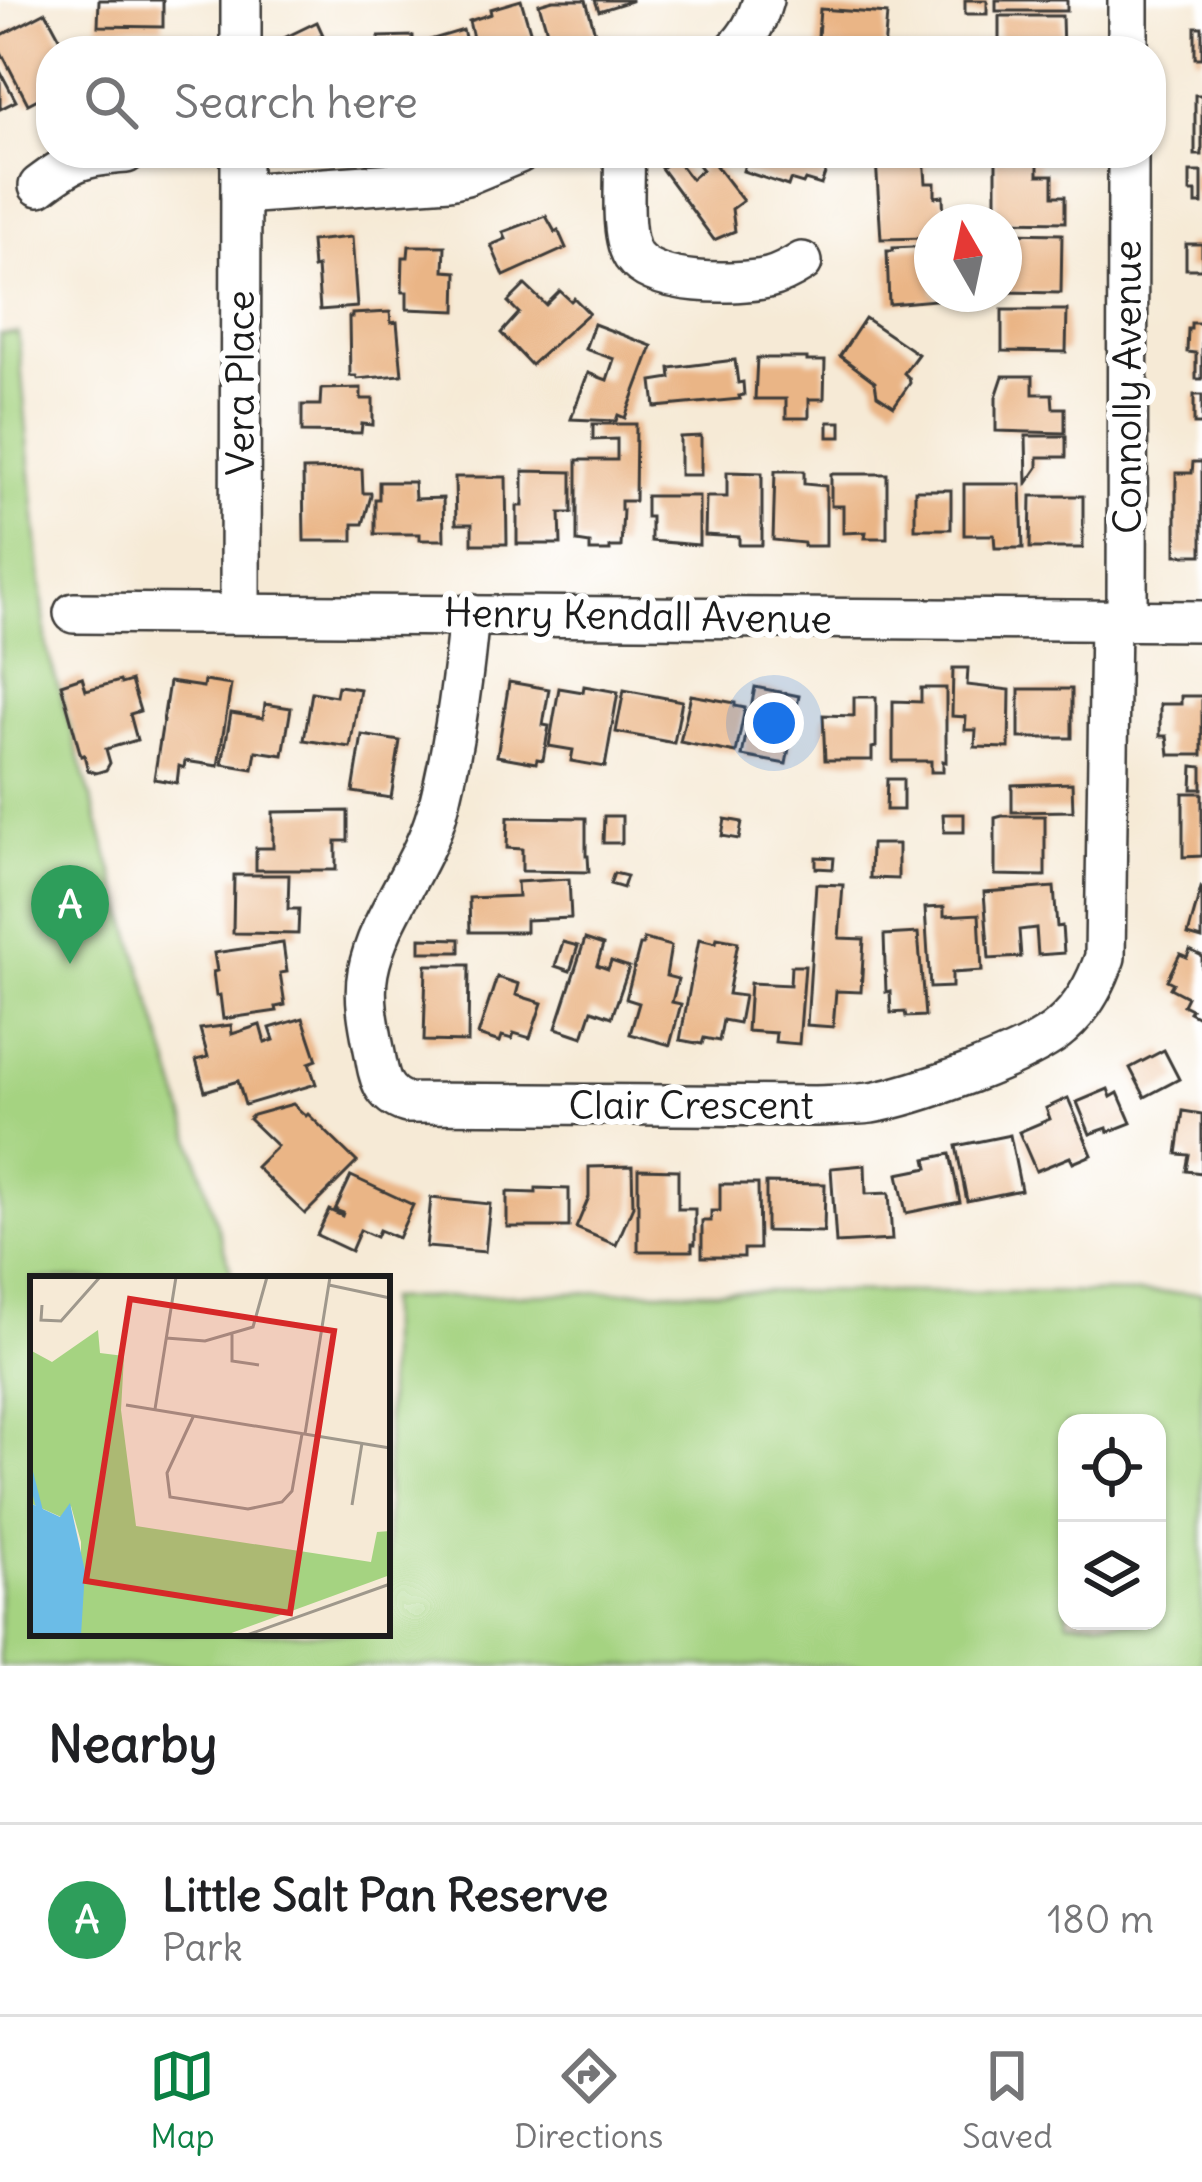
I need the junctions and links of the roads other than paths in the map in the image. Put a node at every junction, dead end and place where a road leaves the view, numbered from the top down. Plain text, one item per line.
1 (241, 0) edge
2 (763, 0) edge
3 (1128, 0) edge
4 (241, 36) edge
5 (746, 36) edge
6 (1128, 36) edge
7 (62, 168) edge
8 (241, 168) edge
9 (483, 168) edge
10 (624, 168) edge
11 (1128, 168) edge
12 (38, 185) dead end
13 (241, 194) junction
14 (802, 262) dead end
15 (240, 612) junction
16 (74, 613) dead end
17 (469, 614) junction
18 (1119, 621) junction
19 (1202, 621) edge

1 - 4 street
2 - 5 street
3 - 6 street
7 - 12 street
8 - 13 street, Vera Place
9 - 13 street
10 - 14 street
11 - 18 street, Connolly Avenue
13 - 15 street, Vera Place
15 - 16 street, Henry Kendall Avenue
15 - 17 street, Henry Kendall Avenue
17 - 18 street, Henry Kendall Avenue
17 - 18 street, Clair Crescent
18 - 19 street, Henry Kendall Avenue

